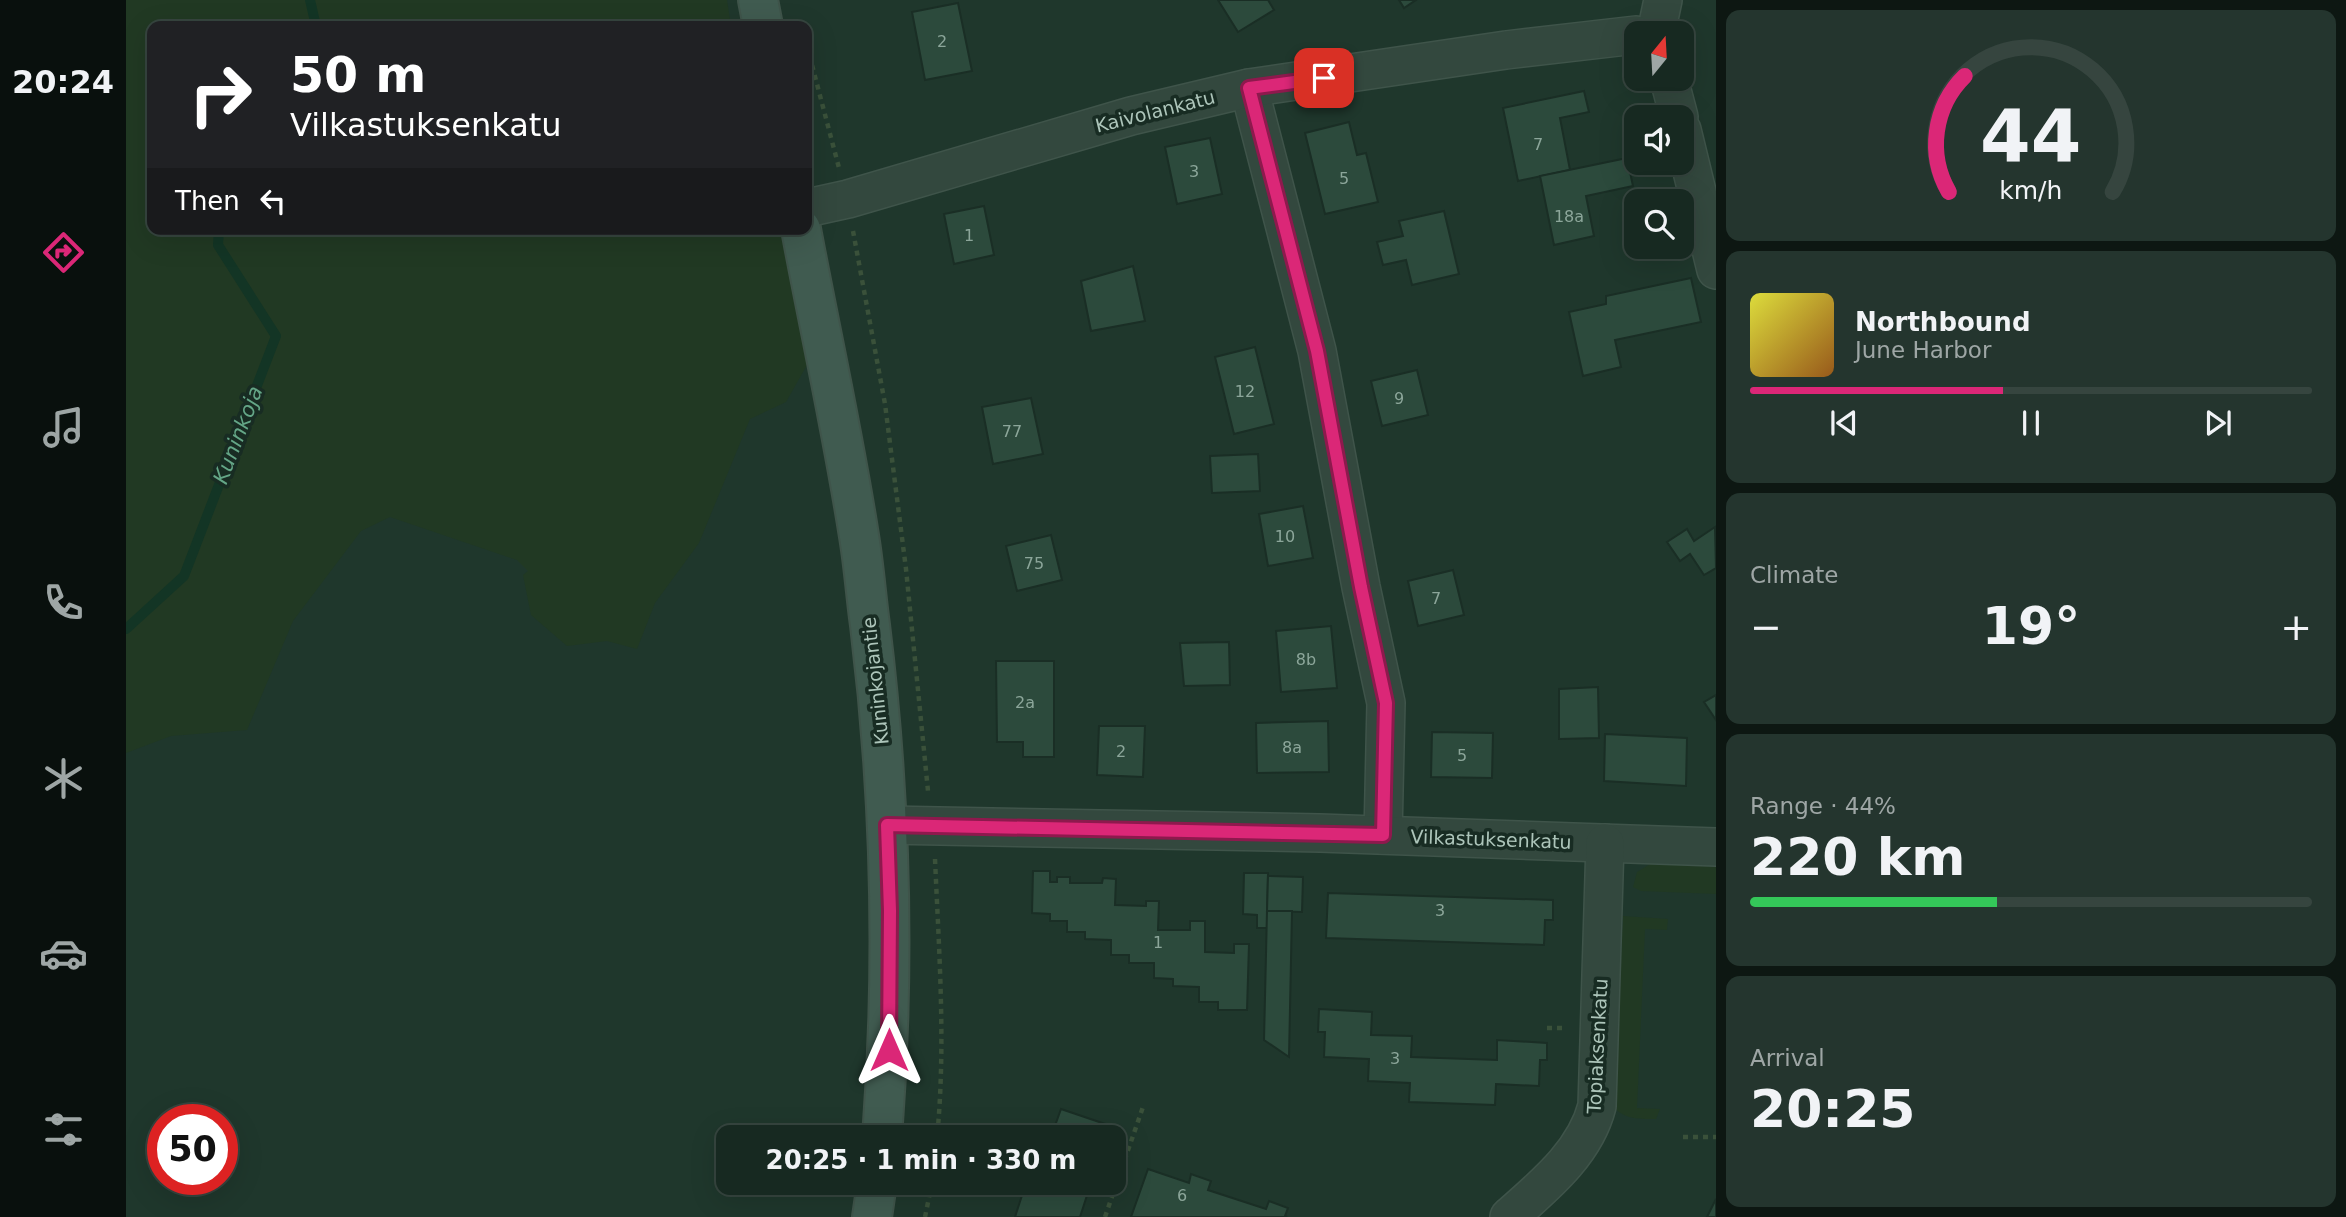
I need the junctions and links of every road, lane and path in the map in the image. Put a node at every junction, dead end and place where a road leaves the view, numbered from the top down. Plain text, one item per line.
1 (758, 0) edge
2 (1663, 0) edge
3 (761, 21) edge
4 (1658, 21) edge
5 (1624, 36) edge
6 (812, 65) edge
7 (1249, 88) junction
8 (1693, 175) edge
9 (848, 199) junction
10 (812, 207) edge
11 (802, 235) edge
12 (1716, 270) edge
13 (929, 798) dead end
14 (887, 825) junction
15 (1383, 835) junction
16 (1605, 843) junction
17 (1716, 847) edge
18 (934, 852) dead end
19 (1144, 1104) dead end
20 (883, 1125) edge
21 (938, 1125) edge
22 (1684, 1137) dead end
23 (1716, 1137) edge
24 (875, 1195) edge
25 (930, 1195) edge
26 (872, 1217) edge
27 (925, 1217) edge
28 (1105, 1217) edge
29 (1509, 1217) edge

1 - 3 main road
2 - 4 street
5 - 7 street, Kaivolankatu
6 - 9 path
7 - 9 street, Kaivolankatu
7 - 15 street
8 - 12 street
9 - 10 street, Kaivolankatu
9 - 13 path
11 - 14 main road, Kuninkojantie
14 - 15 street, Vilkastuksenkatu
14 - 20 main road, Kuninkojantie
15 - 16 street, Vilkastuksenkatu
16 - 17 street, Vilkastuksenkatu
16 - 29 street, Topiaksenkatu
18 - 21 path
19 - 28 path
22 - 23 path
24 - 26 main road
25 - 27 path

